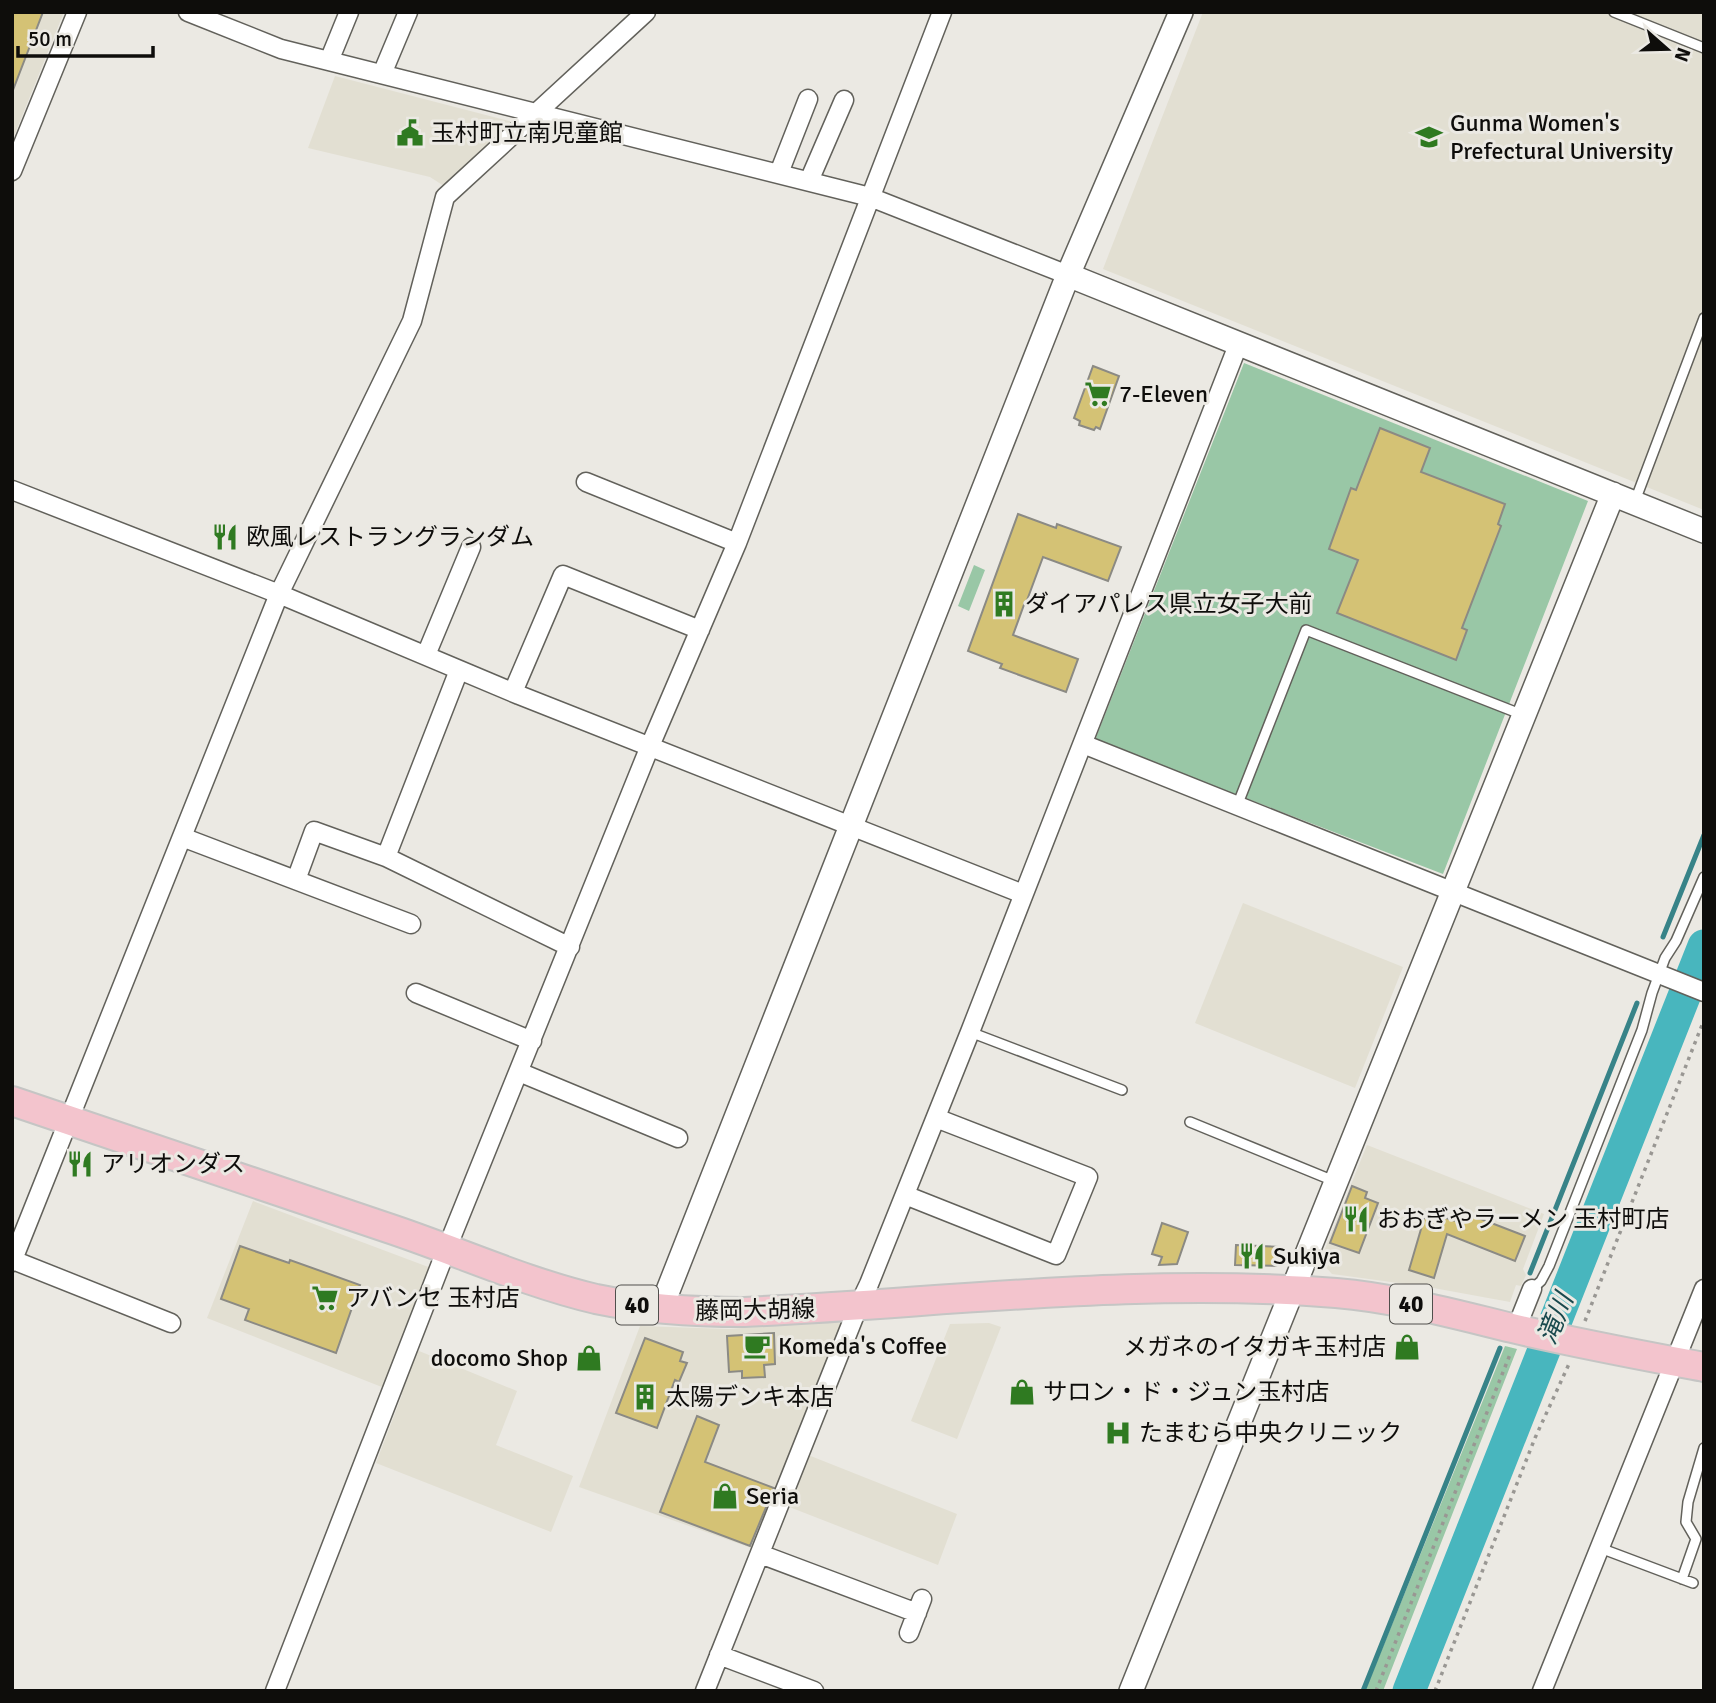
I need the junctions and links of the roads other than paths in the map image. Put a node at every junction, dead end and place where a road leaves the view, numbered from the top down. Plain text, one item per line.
1 (77, 12) edge
2 (188, 12) edge
3 (349, 12) edge
4 (408, 12) edge
5 (646, 12) edge
6 (942, 12) edge
7 (1181, 12) edge
8 (1614, 12) edge
9 (1704, 48) edge
10 (329, 61) junction
11 (382, 74) junction
12 (808, 99) dead end
13 (844, 100) dead end
14 (535, 114) junction
15 (12, 171) edge
16 (779, 173) junction
17 (810, 181) junction
18 (870, 197) junction
19 (1068, 275) junction
20 (1704, 318) edge
21 (1238, 345) junction
22 (586, 482) dead end
23 (12, 490) edge
24 (1613, 494) junction
25 (1635, 503) junction
26 (1704, 531) edge
27 (737, 542) junction
28 (471, 547) dead end
29 (279, 594) junction
30 (700, 631) junction
31 (425, 655) junction
32 (459, 670) junction
33 (513, 692) junction
34 (1525, 716) junction
35 (1083, 744) junction
36 (650, 746) junction
37 (1237, 806) junction
38 (850, 826) junction
39 (182, 838) junction
40 (386, 856) junction
41 (1704, 877) edge
42 (296, 880) junction
43 (1453, 892) junction
44 (1023, 894) junction
45 (411, 924) dead end
46 (570, 947) junction
47 (1663, 976) junction
48 (1704, 992) edge
49 (416, 993) dead end
50 (970, 1032) junction
51 (532, 1041) junction
52 (519, 1072) junction
53 (1122, 1090) dead end
54 (12, 1101) edge
55 (936, 1118) junction
56 (69, 1120) junction
57 (1190, 1122) dead end
58 (678, 1138) dead end
59 (1337, 1182) junction
60 (905, 1195) junction
61 (447, 1248) junction
62 (13, 1261) edge
63 (1532, 1289) joint
64 (1704, 1289) edge
65 (1293, 1291) junction
66 (858, 1307) junction
67 (664, 1309) junction
68 (170, 1322) dead end
69 (1518, 1334) junction
70 (1675, 1362) junction
71 (1704, 1367) edge
72 (1704, 1448) edge
73 (1600, 1548) junction
74 (760, 1553) junction
75 (1682, 1579) junction
76 (1693, 1583) dead end
77 (909, 1633) dead end
78 (719, 1654) junction
79 (275, 1691) edge
80 (705, 1691) edge
81 (814, 1691) edge
82 (1131, 1691) edge
83 (1542, 1691) edge

1 - 15 street
2 - 10 street
3 - 10 street
4 - 11 street
5 - 14 street
6 - 18 street
7 - 19 street
8 - 9 lane
10 - 11 street
11 - 14 street
12 - 16 street
13 - 17 street
14 - 16 street
14 - 29 street
16 - 17 street
17 - 18 street
18 - 19 street
18 - 27 street
19 - 21 street
19 - 38 street
20 - 25 lane
21 - 24 street
21 - 35 street
22 - 27 street
23 - 29 street
24 - 25 street
24 - 34 street
25 - 26 street
27 - 30 street
28 - 31 street
29 - 31 street
29 - 39 street
30 - 33 street
30 - 36 street
31 - 32 street
32 - 33 street
32 - 40 street
33 - 36 street
34 - 37 lane
34 - 43 street
35 - 37 street
35 - 44 street
36 - 38 street
36 - 46 street
37 - 43 street
38 - 44 street
38 - 67 street
39 - 42 street
39 - 56 street
40 - 42 street
40 - 46 street
41 - 47 lane
42 - 45 street
43 - 47 street
43 - 59 street
44 - 50 street
46 - 51 street
47 - 48 street
47 - 63 lane
49 - 51 street
50 - 53 lane
50 - 55 street
51 - 52 street
52 - 58 street
52 - 61 street
54 - 56 main road, 藤岡大胡線 / 40
55 - 60 street
55 - 60 street
56 - 61 main road, 藤岡大胡線 / 40
56 - 62 street
57 - 59 lane
59 - 65 street
60 - 66 street
61 - 67 main road, 藤岡大胡線 / 40
61 - 79 street
62 - 68 street
63 - 69 street
64 - 70 street
65 - 66 main road, 藤岡大胡線 / 40
65 - 69 main road, 藤岡大胡線 / 40
65 - 82 street
66 - 67 main road, 藤岡大胡線 / 40
66 - 74 street
69 - 70 main road, 40
70 - 71 main road, 40
70 - 73 street
72 - 75 lane
73 - 75 lane
73 - 83 street
74 - 77 street
74 - 78 street
75 - 76 lane
78 - 80 street
78 - 81 street

